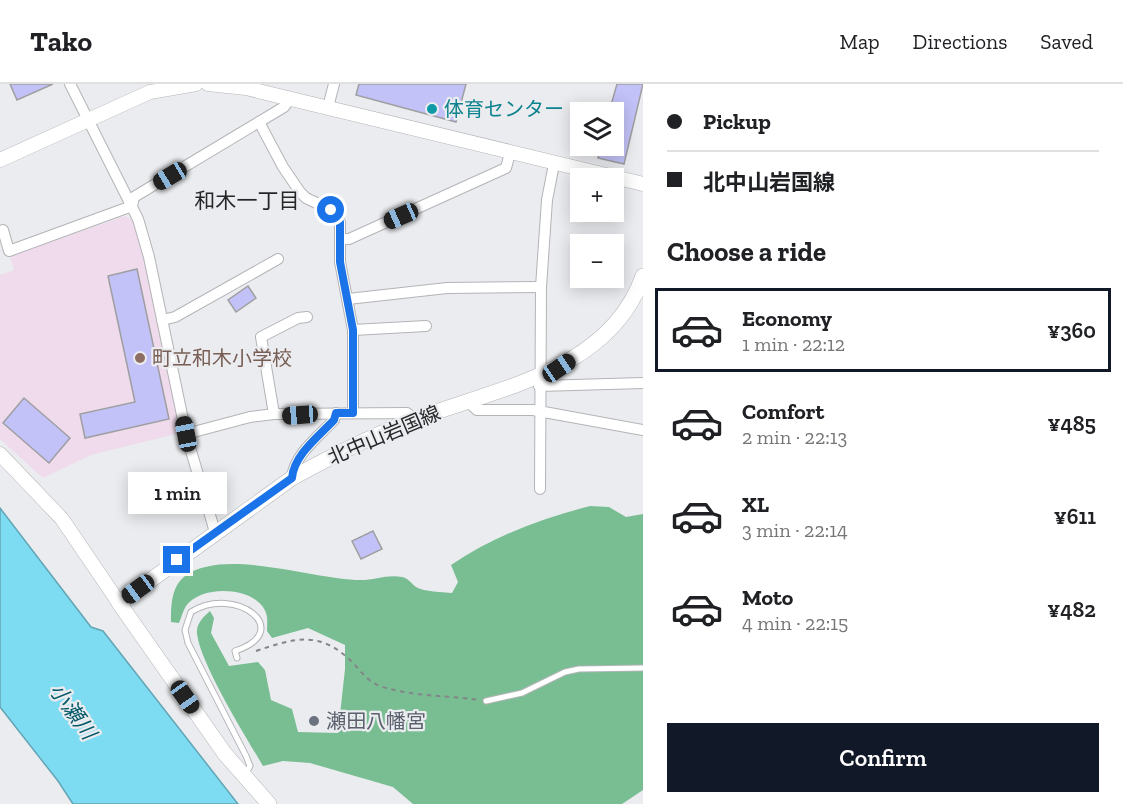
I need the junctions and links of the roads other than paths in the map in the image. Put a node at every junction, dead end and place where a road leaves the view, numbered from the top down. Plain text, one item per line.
1 (70, 84) edge
2 (196, 84) edge
3 (208, 84) edge
4 (334, 84) edge
5 (291, 99) junction
6 (328, 107) junction
7 (89, 120) junction
8 (259, 122) junction
9 (510, 153) junction
10 (0, 160) edge
11 (554, 164) junction
12 (643, 184) edge
13 (132, 206) junction
14 (3, 230) dead end
15 (342, 239) junction
16 (278, 260) dead end
17 (643, 276) edge
18 (541, 287) junction
19 (348, 299) junction
20 (308, 316) dead end
21 (162, 320) junction
22 (426, 326) dead end
23 (353, 330) junction
24 (539, 381) junction
25 (643, 383) edge
26 (467, 401) junction
27 (540, 411) junction
28 (336, 413) junction
29 (353, 413) junction
30 (274, 414) junction
31 (415, 419) junction
32 (643, 429) edge
33 (186, 434) junction
34 (0, 454) edge
35 (292, 478) junction
36 (540, 489) dead end
37 (215, 532) junction
38 (119, 603) junction
39 (237, 658) road end
40 (643, 668) edge
41 (486, 701) road end
42 (243, 777) junction
43 (269, 804) edge

1 - 7 street
2 - 7 street
3 - 5 street
4 - 6 street
5 - 6 street
5 - 8 street
6 - 9 street
7 - 10 street
7 - 13 street
8 - 13 street
8 - 15 street
9 - 11 street
9 - 15 street
11 - 12 street
11 - 18 street
13 - 14 street
13 - 21 street
15 - 19 street
16 - 21 street
17 - 24 main road, 北中山岩国線
18 - 19 street
18 - 24 street
19 - 23 street
20 - 30 street
21 - 33 street
22 - 23 street
23 - 29 street
24 - 25 street
24 - 26 main road, 北中山岩国線
24 - 27 street
26 - 27 street
26 - 31 main road, 北中山岩国線
27 - 32 street
27 - 36 street
28 - 29 street
28 - 30 street
28 - 35 street
29 - 31 street
30 - 33 street
31 - 35 main road, 北中山岩国線
33 - 37 street
34 - 38 street
35 - 37 main road, 北中山岩国線
37 - 38 main road, 北中山岩国線
38 - 42 main road
39 - 42 lane
40 - 41 lane
42 - 43 main road

